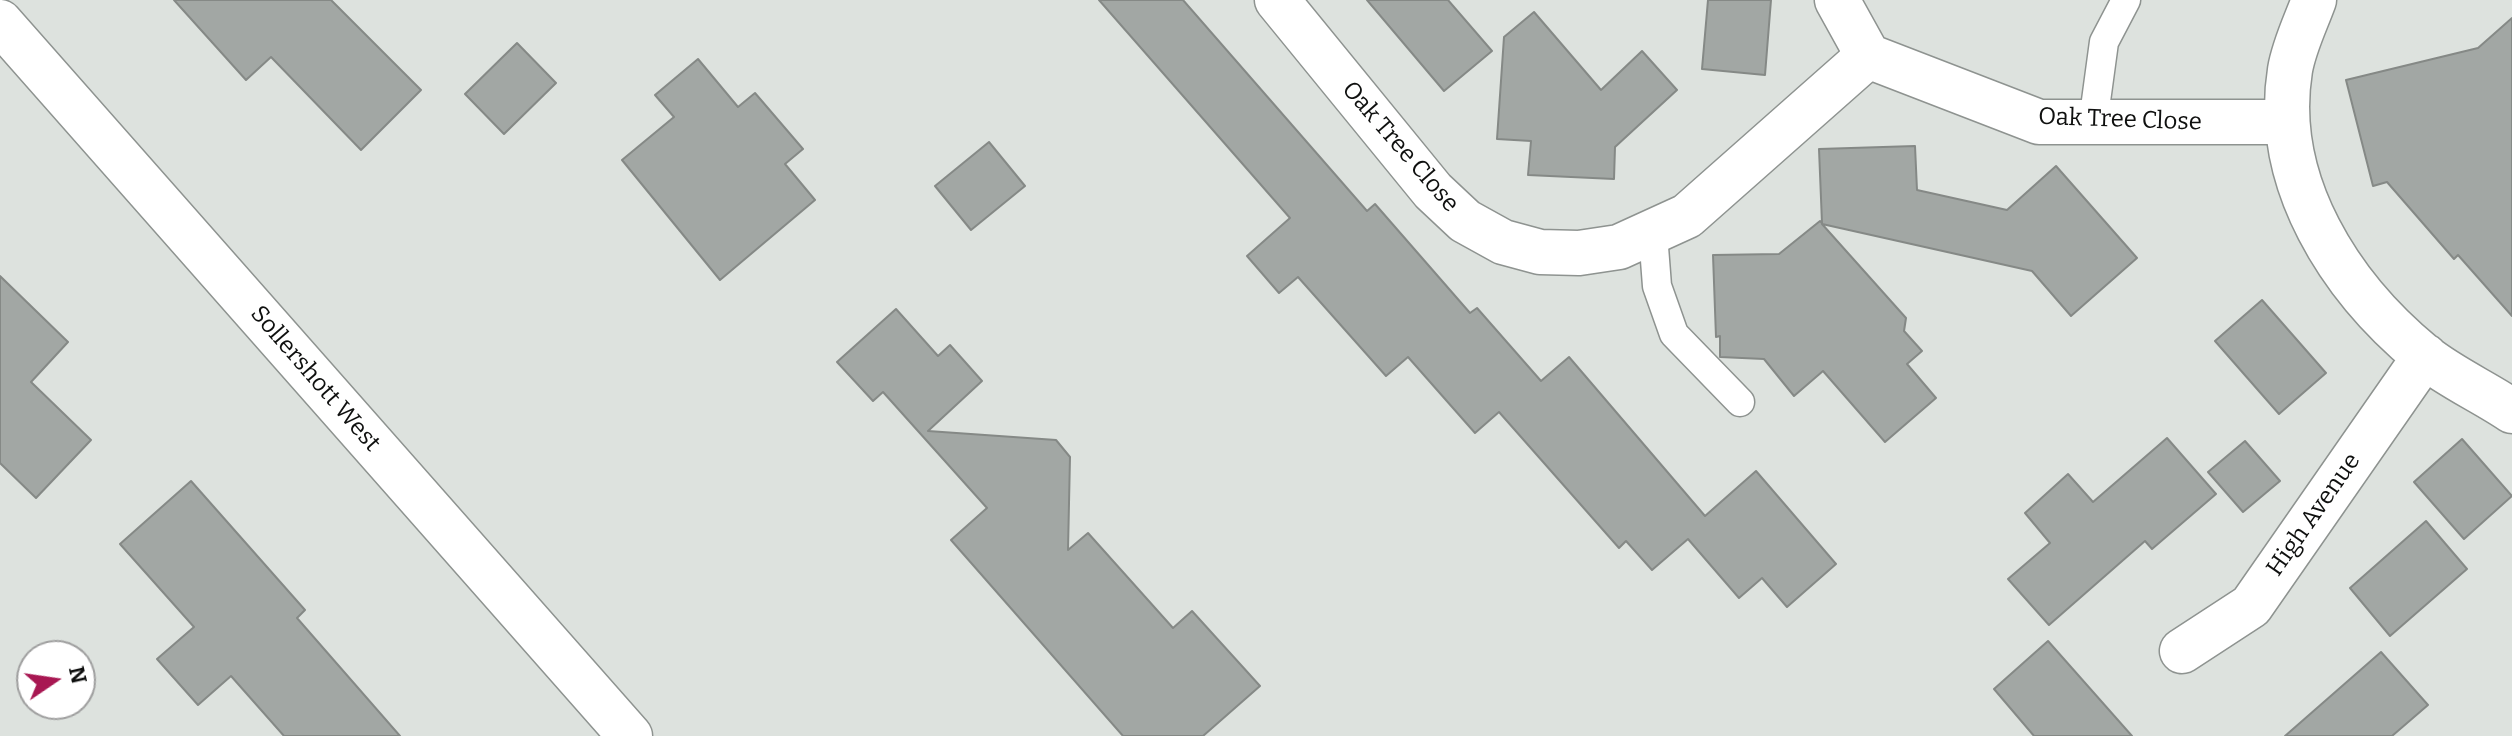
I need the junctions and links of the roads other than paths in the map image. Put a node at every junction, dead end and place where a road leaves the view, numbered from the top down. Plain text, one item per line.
1 (1277, 0) edge
2 (1837, 0) edge
3 (2126, 0) edge
4 (2314, 0) edge
5 (0, 22) edge
6 (1868, 56) junction
7 (2287, 122) junction
8 (2093, 123) junction
9 (1653, 234) junction
10 (2425, 356) junction
11 (1740, 402) dead end
12 (2512, 411) edge
13 (2182, 651) dead end
14 (630, 736) edge

1 - 9 street, Oak Tree Close
2 - 6 street
3 - 8 lane
4 - 7 street
5 - 14 street, Sollershott West
6 - 8 street, Oak Tree Close
6 - 9 street, Oak Tree Close
7 - 8 street, Oak Tree Close
7 - 10 street
9 - 11 lane
10 - 12 street
10 - 13 street, High Avenue

